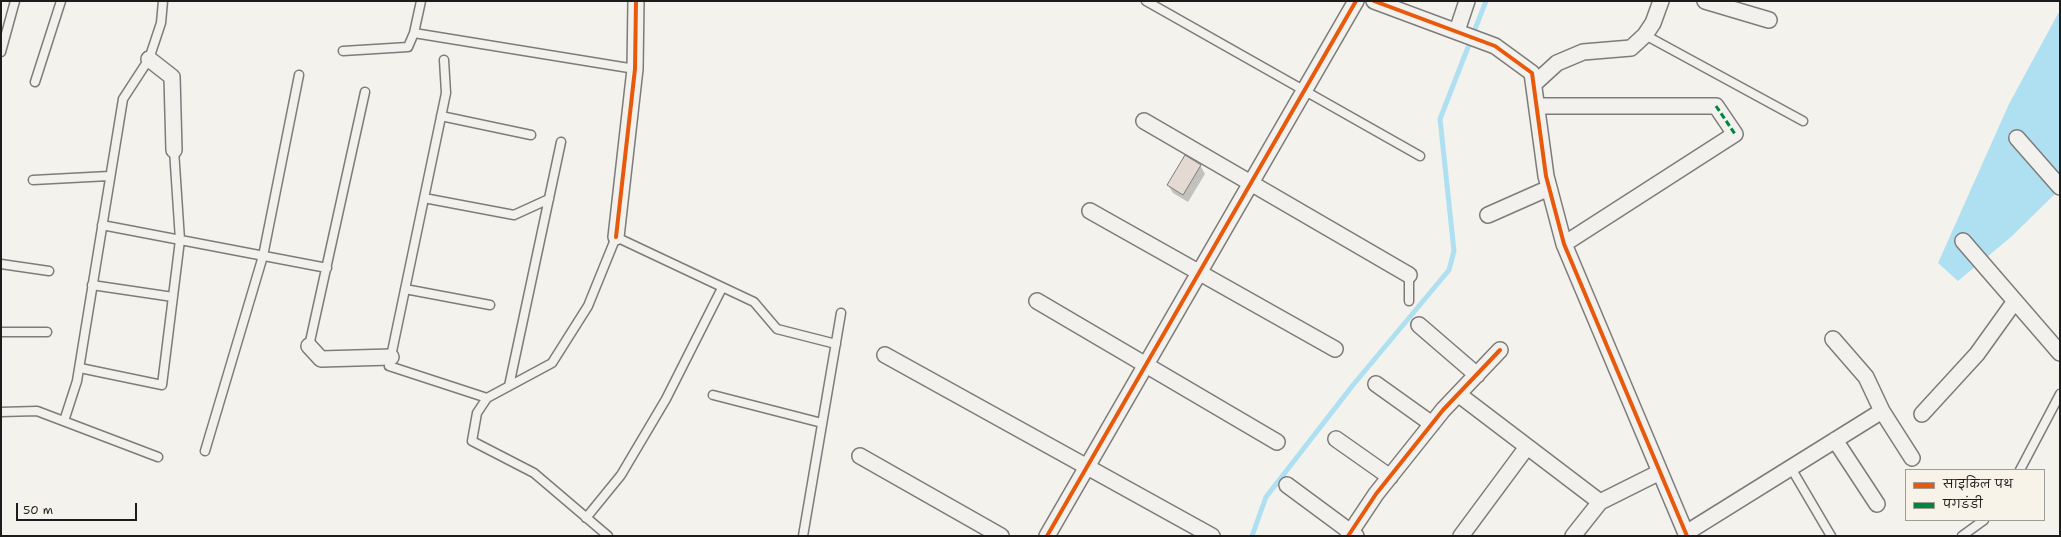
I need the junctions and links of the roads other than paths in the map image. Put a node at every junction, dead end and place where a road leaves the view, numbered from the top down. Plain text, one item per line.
1 (15, 1) edge
2 (61, 1) edge
3 (163, 1) edge
4 (420, 1) edge
5 (636, 1) edge
6 (1146, 1) edge
7 (1356, 1) edge
8 (1374, 1) edge
9 (1467, 1) edge
10 (1661, 1) edge
11 (1705, 1) edge
12 (1769, 20) dead end
13 (1460, 32) junction
14 (414, 33) junction
15 (1644, 35) junction
16 (343, 51) dead end
17 (1, 52) edge
18 (149, 59) junction
19 (444, 60) dead end
20 (635, 68) junction
21 (299, 75) dead end
22 (34, 82) dead end
23 (1534, 84) junction
24 (1304, 91) junction
25 (365, 92) dead end
26 (1537, 106) junction
27 (441, 116) junction
28 (1144, 121) dead end
29 (1803, 121) dead end
30 (531, 135) dead end
31 (2017, 138) dead end
32 (561, 142) dead end
33 (174, 150) joint
34 (1420, 156) dead end
35 (109, 176) junction
36 (33, 180) dead end
37 (2058, 180) edge
38 (1251, 183) junction
39 (1549, 188) junction
40 (424, 198) junction
41 (549, 199) junction
42 (1090, 211) dead end
43 (1488, 215) dead end
44 (102, 225) junction
45 (616, 236) junction
46 (180, 240) junction
47 (1963, 241) dead end
48 (1564, 244) junction
49 (263, 256) junction
50 (1, 264) edge
51 (327, 268) junction
52 (49, 271) dead end
53 (1200, 273) junction
54 (1409, 275) joint
55 (92, 285) junction
56 (722, 288) junction
57 (405, 289) junction
58 (173, 297) junction
59 (1037, 301) dead end
60 (1409, 301) dead end
61 (2015, 301) junction
62 (490, 305) dead end
63 (841, 313) dead end
64 (1419, 325) dead end
65 (1, 332) edge
66 (47, 332) dead end
67 (1833, 339) dead end
68 (836, 344) junction
69 (309, 346) joint
70 (1336, 349) dead end
71 (1500, 350) dead end
72 (2060, 353) edge
73 (885, 355) dead end
74 (391, 357) junction
75 (1146, 365) junction
76 (80, 368) junction
77 (1477, 375) junction
78 (1376, 384) dead end
79 (509, 386) junction
80 (1458, 394) junction
81 (2060, 394) edge
82 (713, 395) dead end
83 (487, 398) junction
84 (1882, 411) junction
85 (1, 412) edge
86 (1922, 414) dead end
87 (64, 422) junction
88 (822, 423) junction
89 (1432, 424) junction
90 (1336, 439) dead end
91 (1836, 440) junction
92 (1277, 442) dead end
93 (1527, 447) junction
94 (205, 451) dead end
95 (860, 456) dead end
96 (158, 457) dead end
97 (1912, 458) dead end
98 (1088, 467) junction
99 (1791, 468) junction
100 (2021, 469) edge
101 (1660, 472) junction
102 (1390, 477) junction
103 (1287, 485) dead end
104 (1600, 502) junction
105 (1877, 504) dead end
106 (586, 518) junction
107 (1974, 522) edge
108 (1687, 534) edge
109 (1352, 535) edge
110 (608, 536) edge
111 (803, 536) edge
112 (1001, 536) edge
113 (1047, 536) edge
114 (1212, 536) edge
115 (1461, 536) edge
116 (1573, 536) edge
117 (1832, 536) edge
118 (1962, 536) edge

1 - 17 lane
2 - 22 lane
3 - 18 lane
4 - 14 lane
5 - 20 street
6 - 24 lane
7 - 24 street
8 - 13 street
9 - 13 street
10 - 15 street
11 - 12 street
13 - 23 street
14 - 16 lane
14 - 20 lane
15 - 23 street
15 - 29 lane
18 - 33 street
18 - 35 lane
19 - 27 lane
20 - 45 street
21 - 49 lane
23 - 26 street
24 - 34 lane
24 - 38 street
25 - 51 lane
26 - 39 street
26 - 48 street
27 - 30 lane
27 - 40 lane
28 - 38 street
31 - 37 street
32 - 41 lane
33 - 46 lane
35 - 36 lane
35 - 44 lane
38 - 53 street
38 - 54 street
39 - 43 street
39 - 48 street
40 - 41 lane
40 - 57 lane
41 - 79 lane
42 - 53 street
44 - 46 lane
44 - 55 lane
45 - 56 lane
45 - 79 lane
46 - 49 lane
46 - 58 lane
47 - 61 street
48 - 101 street
49 - 51 lane
49 - 94 lane
50 - 52 lane
51 - 69 lane
53 - 70 street
53 - 75 street
54 - 60 lane
55 - 58 lane
55 - 76 lane
56 - 68 lane
56 - 106 lane
57 - 62 lane
57 - 74 lane
58 - 76 lane
59 - 75 street
61 - 72 street
61 - 86 street
63 - 68 lane
64 - 77 street
65 - 66 lane
67 - 84 street
68 - 88 lane
69 - 74 street
71 - 77 street
73 - 98 street
74 - 83 lane
75 - 92 street
75 - 98 street
76 - 87 lane
77 - 80 street
78 - 89 street
79 - 83 lane
80 - 89 street
80 - 93 street
81 - 100 lane
82 - 88 lane
83 - 106 lane
84 - 91 street
84 - 97 street
85 - 87 lane
87 - 96 lane
88 - 111 lane
89 - 102 street
90 - 102 street
91 - 99 street
91 - 105 street
93 - 104 street
93 - 115 street
95 - 112 street
98 - 113 street
98 - 114 street
99 - 108 street
99 - 117 lane
101 - 104 street
101 - 108 street
102 - 109 street
103 - 109 street
104 - 116 street
106 - 110 lane
107 - 118 lane

